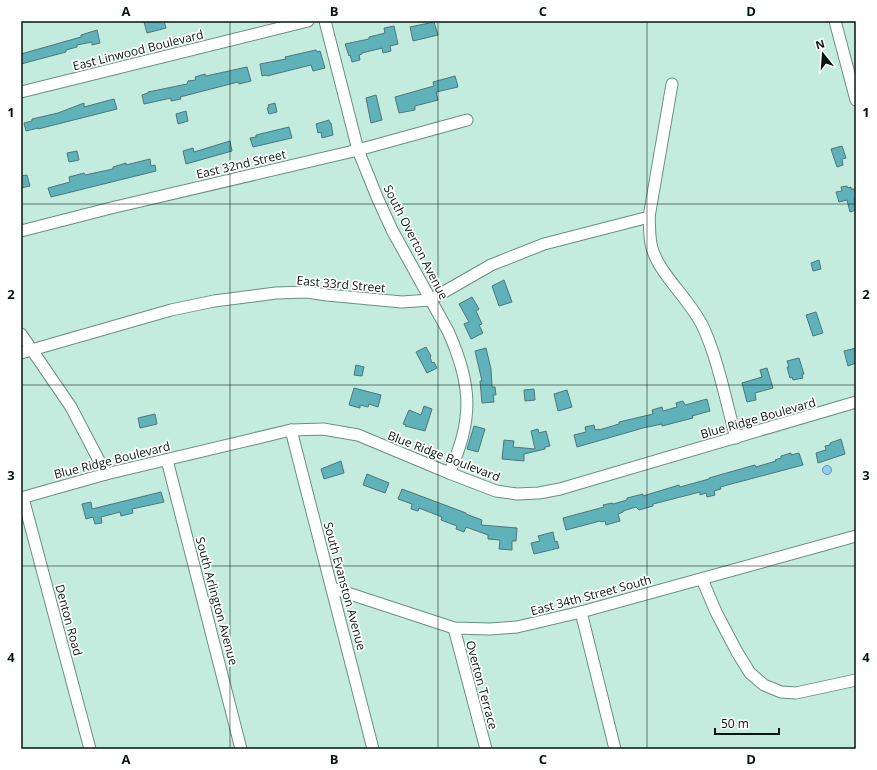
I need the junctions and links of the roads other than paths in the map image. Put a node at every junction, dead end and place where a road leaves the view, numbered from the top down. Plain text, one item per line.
1 (308, 21) edge
2 (325, 21) edge
3 (835, 21) edge
4 (672, 84) dead end
5 (21, 92) edge
6 (856, 100) edge
7 (467, 120) dead end
8 (358, 150) junction
9 (649, 218) junction
10 (21, 232) edge
11 (430, 300) junction
12 (21, 334) edge
13 (32, 349) junction
14 (21, 353) edge
15 (856, 402) edge
16 (291, 430) junction
17 (736, 438) junction
18 (166, 460) junction
19 (449, 473) junction
20 (106, 474) junction
21 (22, 498) edge
22 (856, 536) edge
23 (702, 579) junction
24 (332, 588) junction
25 (582, 612) junction
26 (454, 628) junction
27 (856, 680) edge
28 (90, 749) edge
29 (242, 749) edge
30 (373, 749) edge
31 (486, 749) edge
32 (615, 749) edge

1 - 5 street, East Linwood Boulevard
2 - 8 street, South Overton Avenue
3 - 6 street
4 - 9 street
7 - 8 street, East 32nd Street
8 - 10 street, East 32nd Street
8 - 11 street, South Overton Avenue
9 - 11 street, East 33rd Street
9 - 17 street
11 - 13 street, East 33rd Street
11 - 19 street, South Overton Avenue
12 - 13 street
13 - 14 street, East 33rd Street
13 - 20 street
15 - 17 street, Blue Ridge Boulevard
16 - 18 street, Blue Ridge Boulevard
16 - 19 street, Blue Ridge Boulevard
16 - 24 street, South Evanston Avenue
17 - 19 street, Blue Ridge Boulevard
18 - 20 street, Blue Ridge Boulevard
18 - 29 street, South Arlington Avenue
20 - 21 street, Blue Ridge Boulevard
21 - 28 street, Denton Road
22 - 23 street, East 34th Street South
23 - 25 street, East 34th Street South
23 - 27 street
24 - 26 street, East 34th Street South
24 - 30 street, South Evanston Avenue
25 - 26 street, East 34th Street South
25 - 32 street
26 - 31 street, Overton Terrace

